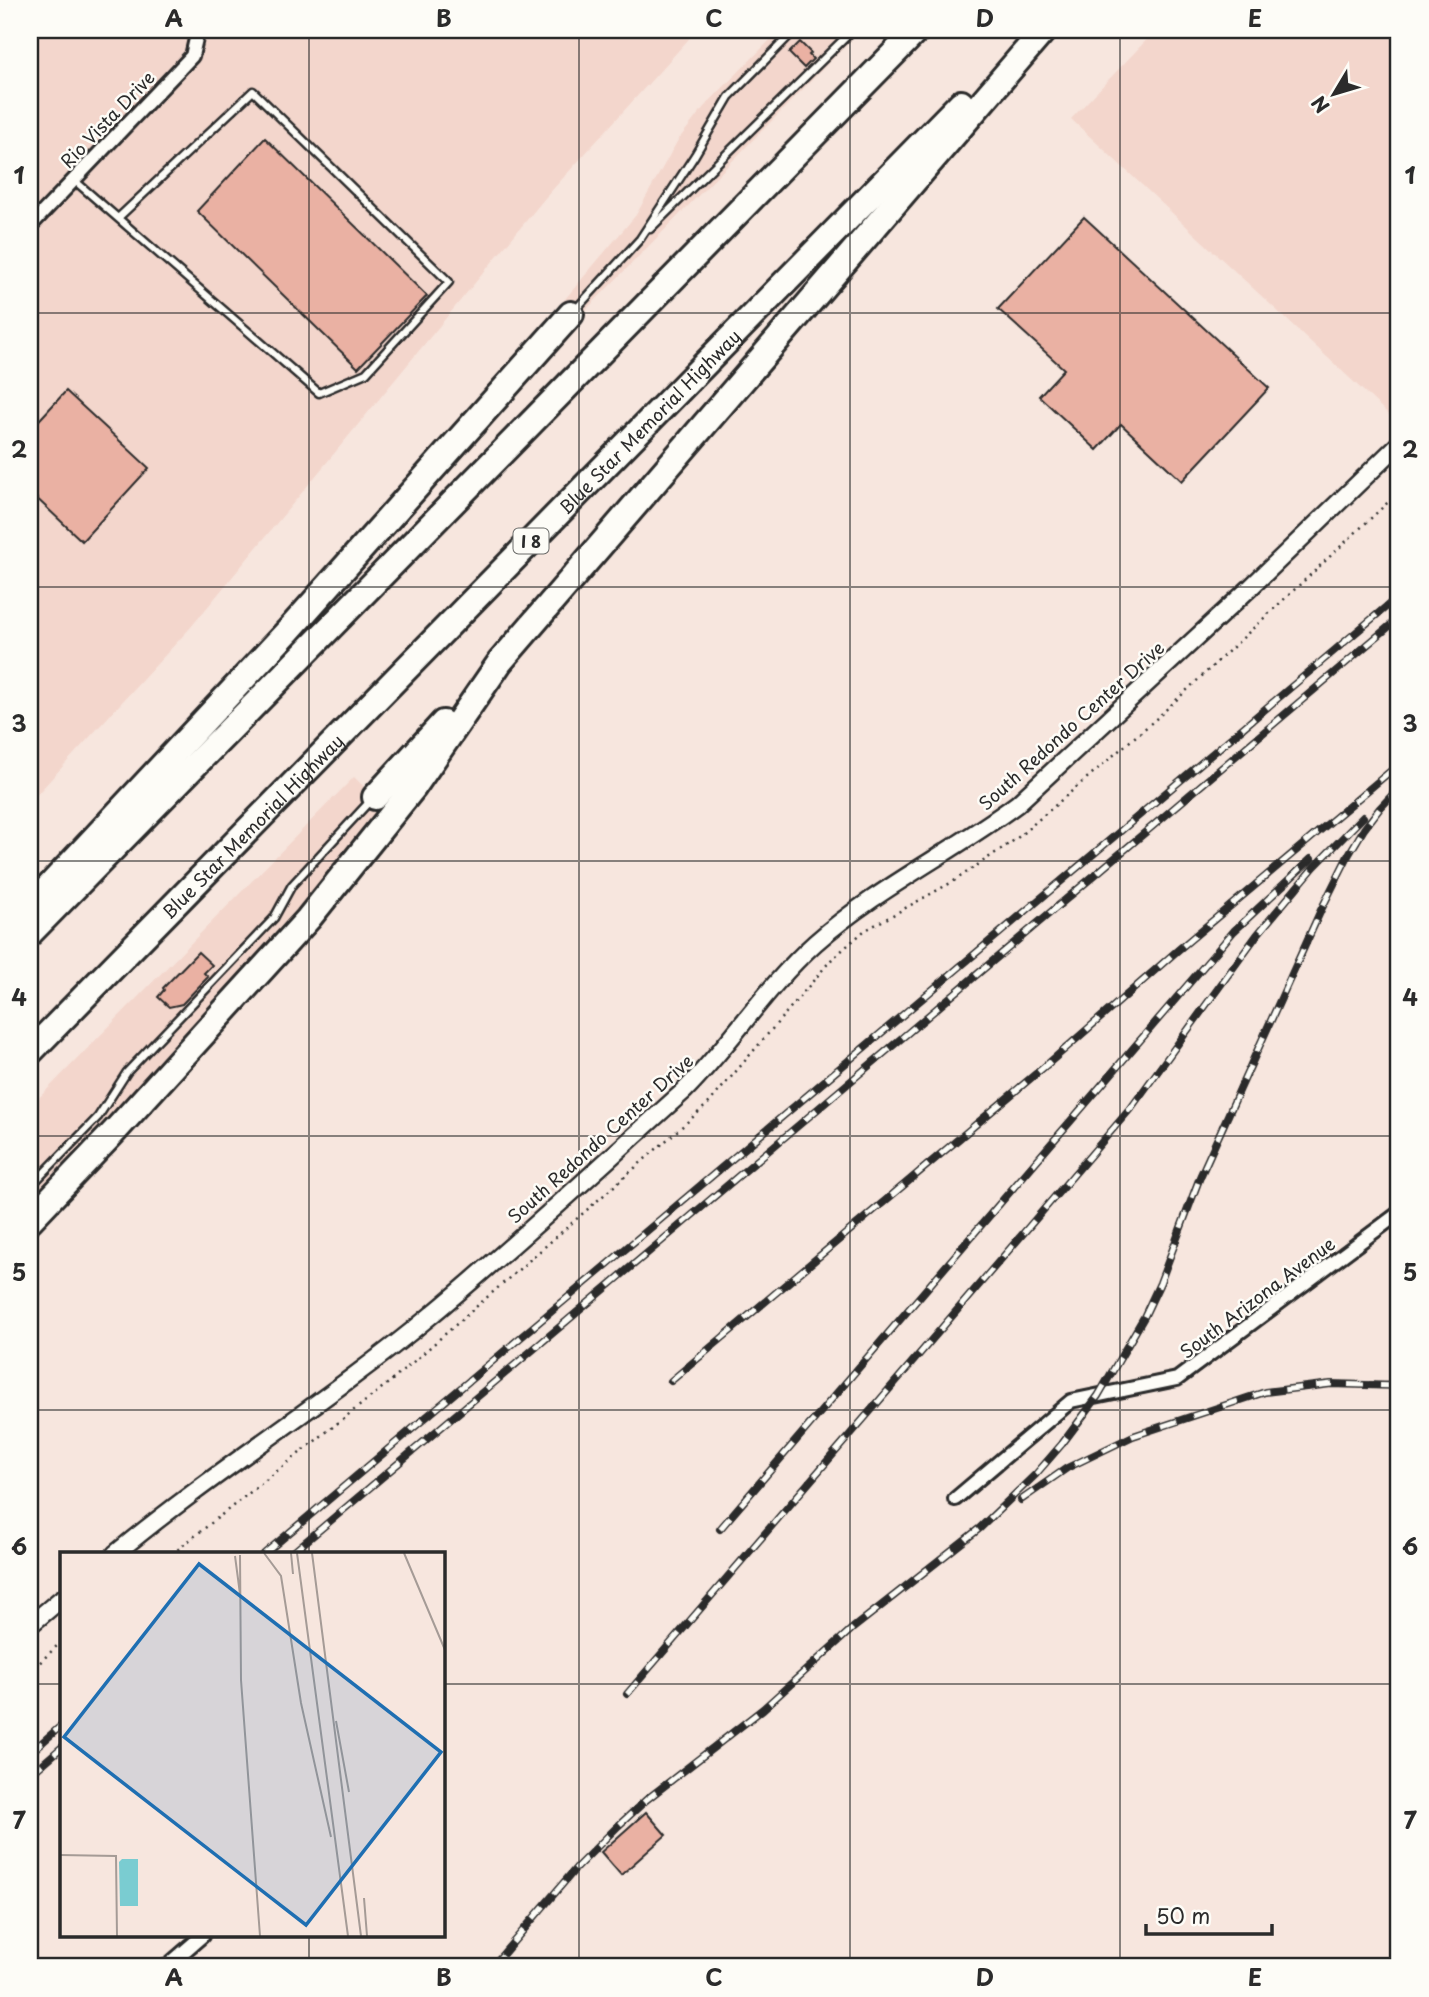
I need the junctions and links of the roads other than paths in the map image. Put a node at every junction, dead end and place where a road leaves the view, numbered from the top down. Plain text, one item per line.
1 (198, 30) edge
2 (795, 30) edge
3 (853, 30) edge
4 (917, 30) edge
5 (1033, 30) edge
6 (1044, 30) edge
7 (74, 180) junction
8 (118, 218) junction
9 (30, 226) edge
10 (640, 239) junction
11 (571, 314) joint
12 (1399, 444) edge
13 (500, 662) junction
14 (374, 797) joint
15 (30, 907) edge
16 (30, 933) edge
17 (30, 1052) edge
18 (30, 1187) edge
19 (1399, 1213) edge
20 (30, 1220) edge
21 (955, 1499) dead end
22 (118, 1552) edge
23 (60, 1600) edge
24 (30, 1625) edge
25 (200, 1938) edge
26 (166, 1967) edge

1 - 7 street, Rio Vista Drive
2 - 10 lane
3 - 10 lane
4 - 16 highway
5 - 17 highway, Blue Star Memorial Highway / I 8
6 - 13 highway
7 - 8 lane
7 - 9 street, Rio Vista Drive
8 - 8 lane
10 - 11 lane
11 - 15 highway
12 - 22 street, South Redondo Center Drive
13 - 14 highway
13 - 20 highway
14 - 18 lane
19 - 21 street, South Arizona Avenue
23 - 24 street
25 - 26 street

